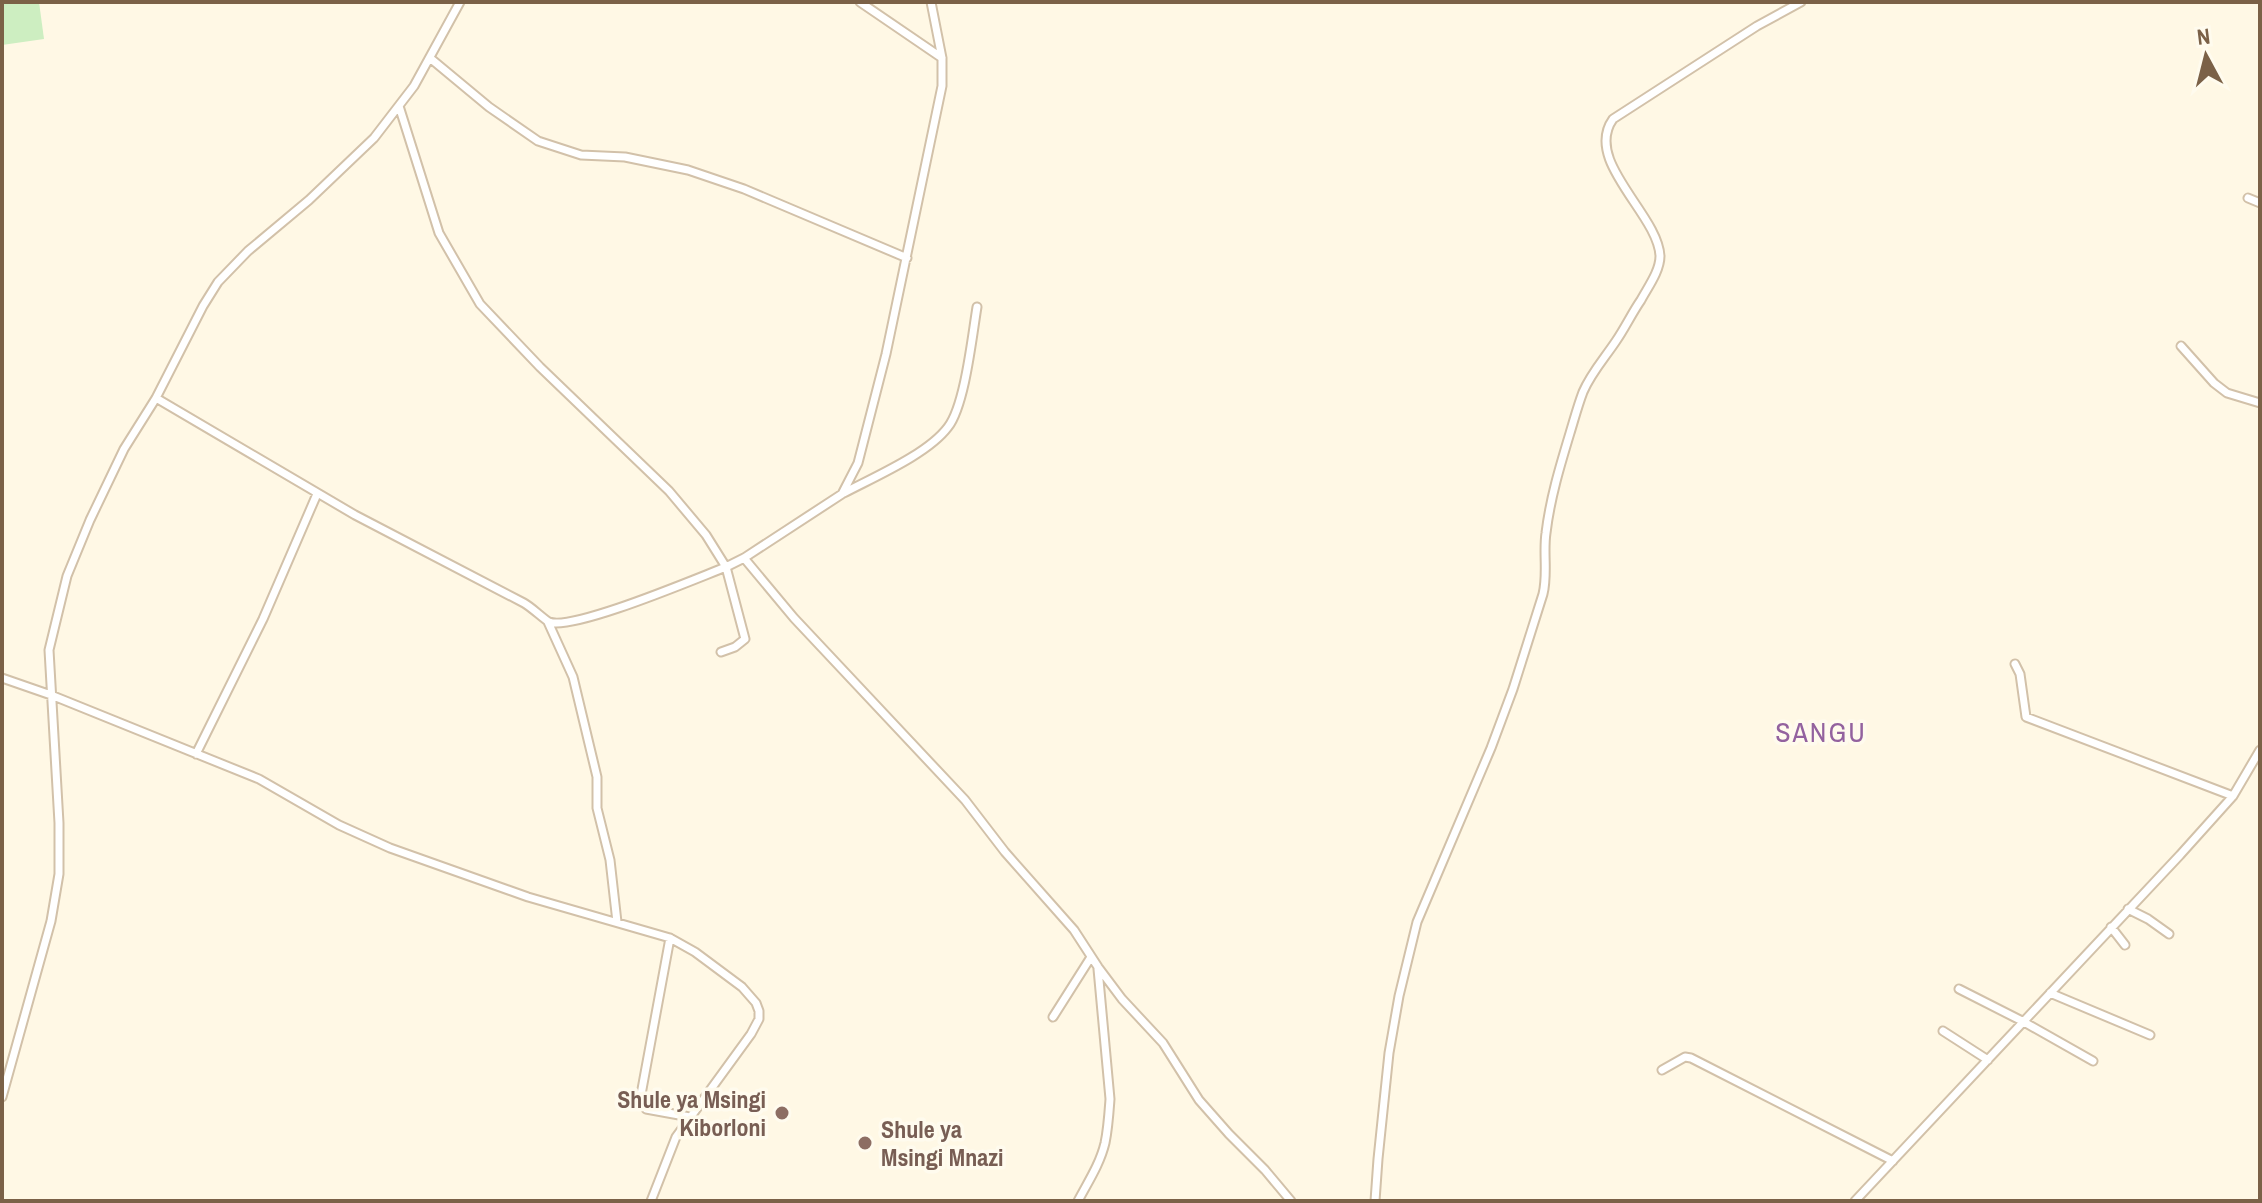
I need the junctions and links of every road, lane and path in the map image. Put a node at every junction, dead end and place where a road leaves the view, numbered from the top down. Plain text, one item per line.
1 (460, 2) edge
2 (860, 2) edge
3 (931, 2) edge
4 (1801, 2) edge
5 (430, 58) junction
6 (942, 58) junction
7 (399, 106) junction
8 (2248, 198) dead end
9 (2260, 203) edge
10 (907, 258) junction
11 (977, 307) dead end
12 (2181, 346) dead end
13 (156, 398) junction
14 (2260, 403) edge
15 (317, 494) junction
16 (842, 494) junction
17 (744, 558) junction
18 (726, 567) junction
19 (548, 622) junction
20 (721, 652) dead end
21 (2015, 664) dead end
22 (2, 678) edge
23 (51, 695) junction
24 (2260, 750) edge
25 (196, 754) junction
26 (2233, 796) junction
27 (2128, 909) junction
28 (617, 922) junction
29 (2111, 927) junction
30 (2169, 934) dead end
31 (670, 938) junction
32 (2125, 945) dead end
33 (1091, 957) junction
34 (1098, 967) junction
35 (1959, 989) dead end
36 (2050, 993) junction
37 (1053, 1017) dead end
38 (2024, 1022) junction
39 (1943, 1031) dead end
40 (2150, 1035) dead end
41 (1988, 1060) junction
42 (2093, 1061) dead end
43 (1662, 1070) dead end
44 (2, 1097) edge
45 (690, 1117) junction
46 (1893, 1161) junction
47 (651, 1201) edge
48 (1078, 1201) edge
49 (1291, 1201) edge
50 (1375, 1201) edge
51 (1855, 1201) edge

1 - 5 street
2 - 6 street
3 - 6 street
4 - 50 street
5 - 7 street
5 - 10 street
6 - 10 street
7 - 13 street
7 - 18 street
8 - 9 street
10 - 16 street
11 - 16 street
12 - 14 street
13 - 15 street
13 - 23 street
15 - 19 street
15 - 25 street
16 - 17 street
17 - 18 street
17 - 33 street
18 - 19 street
18 - 20 street
19 - 28 street
21 - 26 street
22 - 23 street
23 - 25 street
23 - 44 street
24 - 26 street
25 - 28 street
26 - 27 street
27 - 29 street
27 - 30 street
28 - 31 street
29 - 32 street
29 - 36 street
31 - 45 street
31 - 45 street
33 - 34 street
33 - 37 street
34 - 48 street
34 - 49 street
35 - 38 street
36 - 38 street
36 - 40 street
38 - 41 street
38 - 42 street
39 - 41 street
41 - 46 street
43 - 46 street
45 - 47 street
46 - 51 street

